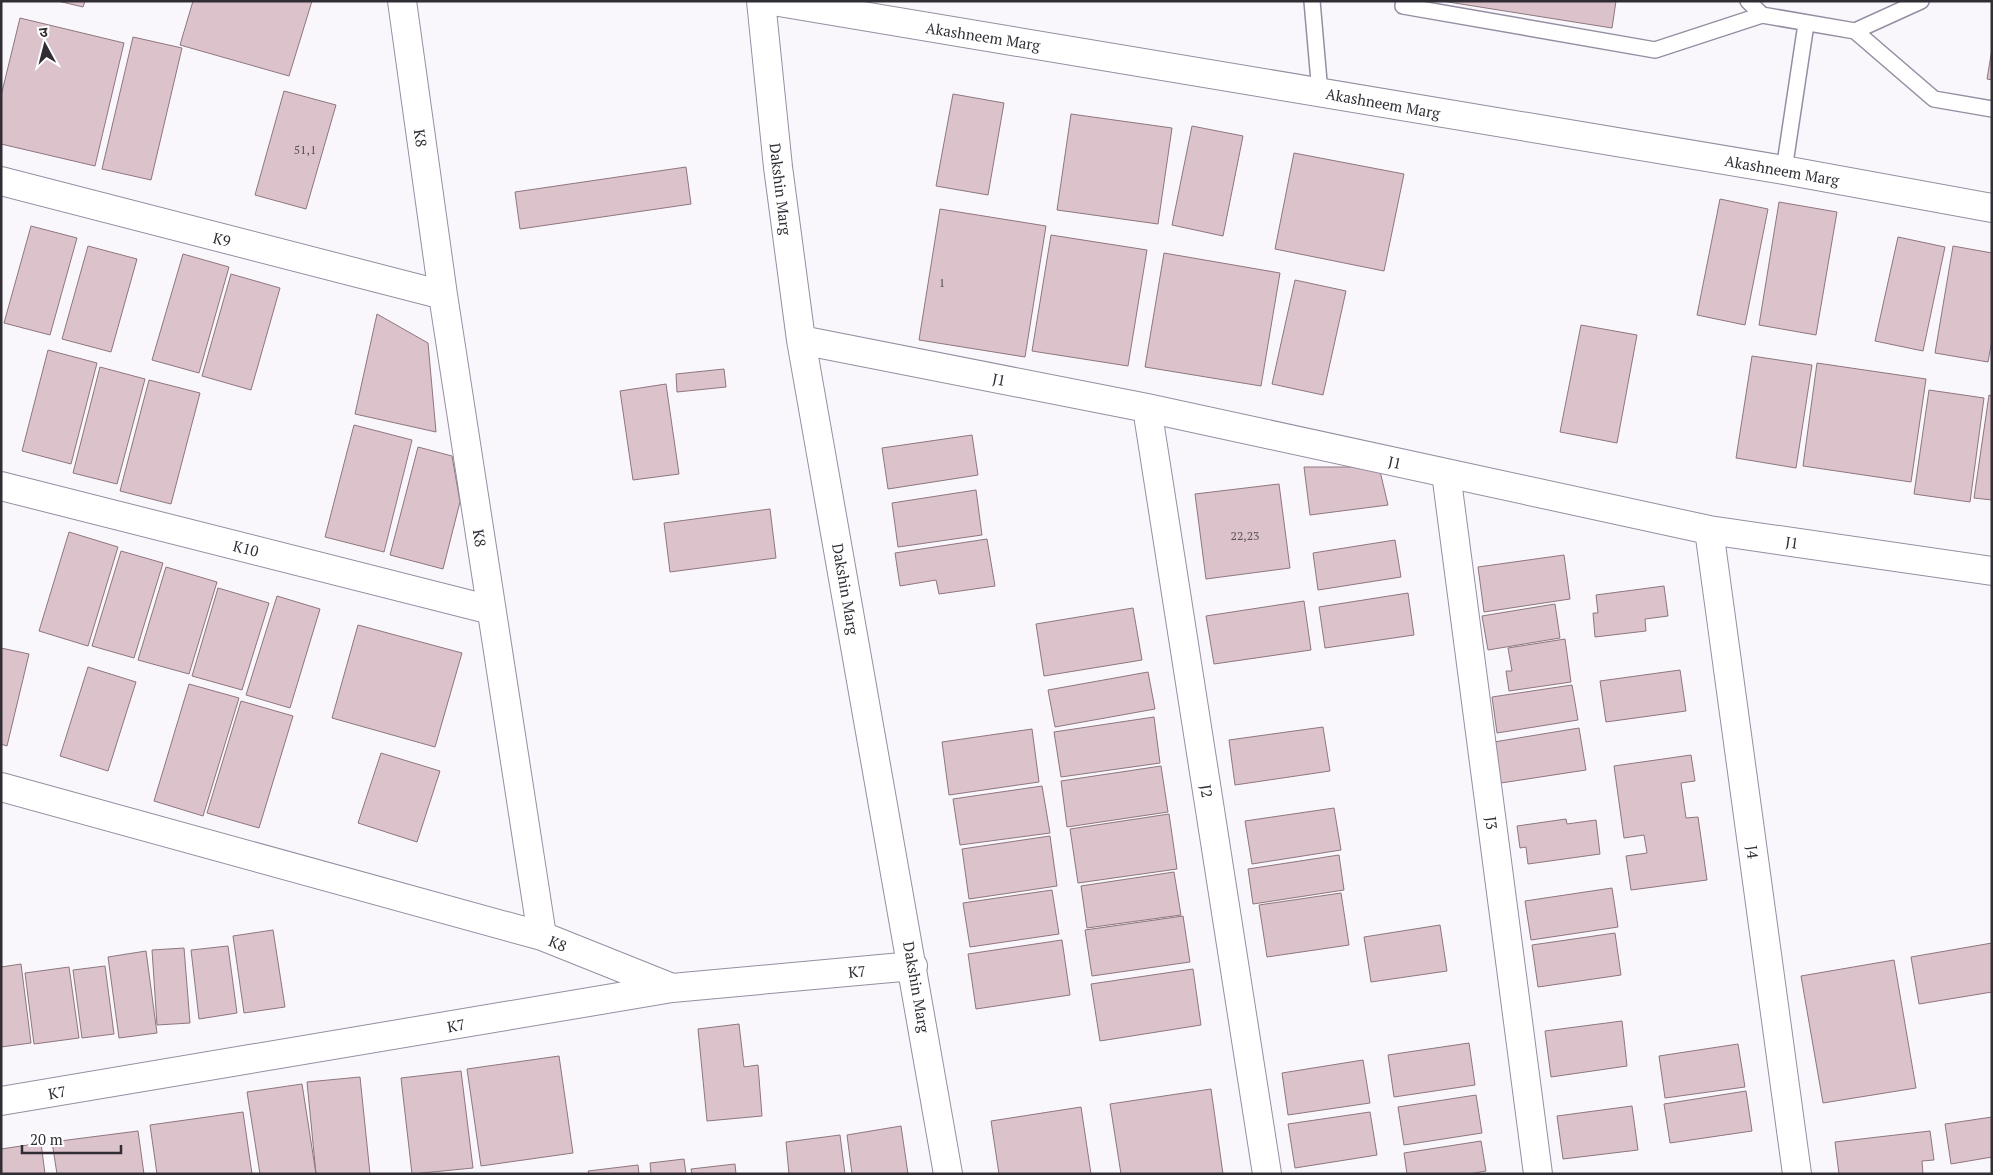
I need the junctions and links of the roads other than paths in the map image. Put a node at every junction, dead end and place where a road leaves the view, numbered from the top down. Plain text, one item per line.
1 (402, 1) edge
2 (761, 1) edge
3 (773, 1) edge
4 (1312, 1) edge
5 (1404, 1) edge
6 (1748, 1) edge
7 (1920, 1) edge
8 (1762, 15) junction
9 (1806, 24) junction
10 (1855, 31) junction
11 (1320, 93) junction
12 (1992, 109) edge
13 (1784, 170) junction
14 (1, 181) edge
15 (1992, 208) edge
16 (443, 295) junction
17 (801, 340) junction
18 (1147, 408) junction
19 (1446, 473) junction
20 (1, 486) edge
21 (1709, 530) junction
22 (1992, 571) edge
23 (491, 610) junction
24 (1, 787) edge
25 (542, 936) junction
26 (913, 966) junction
27 (672, 988) junction
28 (1, 1101) edge
29 (948, 1174) edge
30 (1267, 1174) edge
31 (1538, 1174) edge
32 (1797, 1174) edge

1 - 16 street, K8
2 - 17 street, Dakshin Marg
3 - 11 street, Akashneem Marg
4 - 11 lane
5 - 8 lane
6 - 8 lane
7 - 10 lane
8 - 9 lane
9 - 10 lane
9 - 13 lane
10 - 12 lane
11 - 13 street, Akashneem Marg
13 - 15 street, Akashneem Marg
14 - 16 street, K9
16 - 23 street, K8
17 - 18 street, J1
17 - 26 street, Dakshin Marg
18 - 19 street, J1
18 - 30 street, J2
19 - 21 street, J1
19 - 31 street, J3
20 - 23 street, K10
21 - 22 street, J1
21 - 32 street, J4
23 - 25 street, K8
24 - 25 street
25 - 27 street, K8
26 - 27 street, K7
26 - 29 street, Dakshin Marg
27 - 28 street, K7

